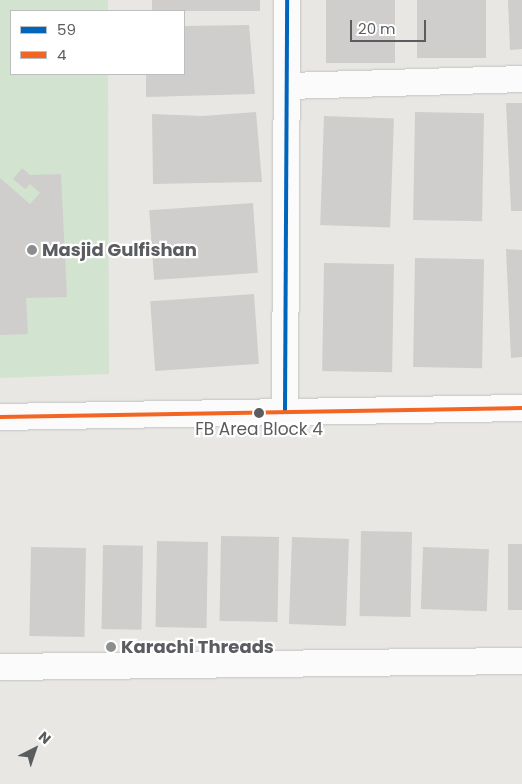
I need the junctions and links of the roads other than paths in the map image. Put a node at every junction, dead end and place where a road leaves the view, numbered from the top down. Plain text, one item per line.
1 (288, 0) edge
2 (522, 79) edge
3 (288, 86) junction
4 (522, 408) edge
5 (285, 411) junction
6 (0, 418) edge
7 (522, 661) edge
8 (0, 667) edge

1 - 3 street
2 - 3 street
3 - 5 street
4 - 5 street
5 - 6 street
7 - 8 street

